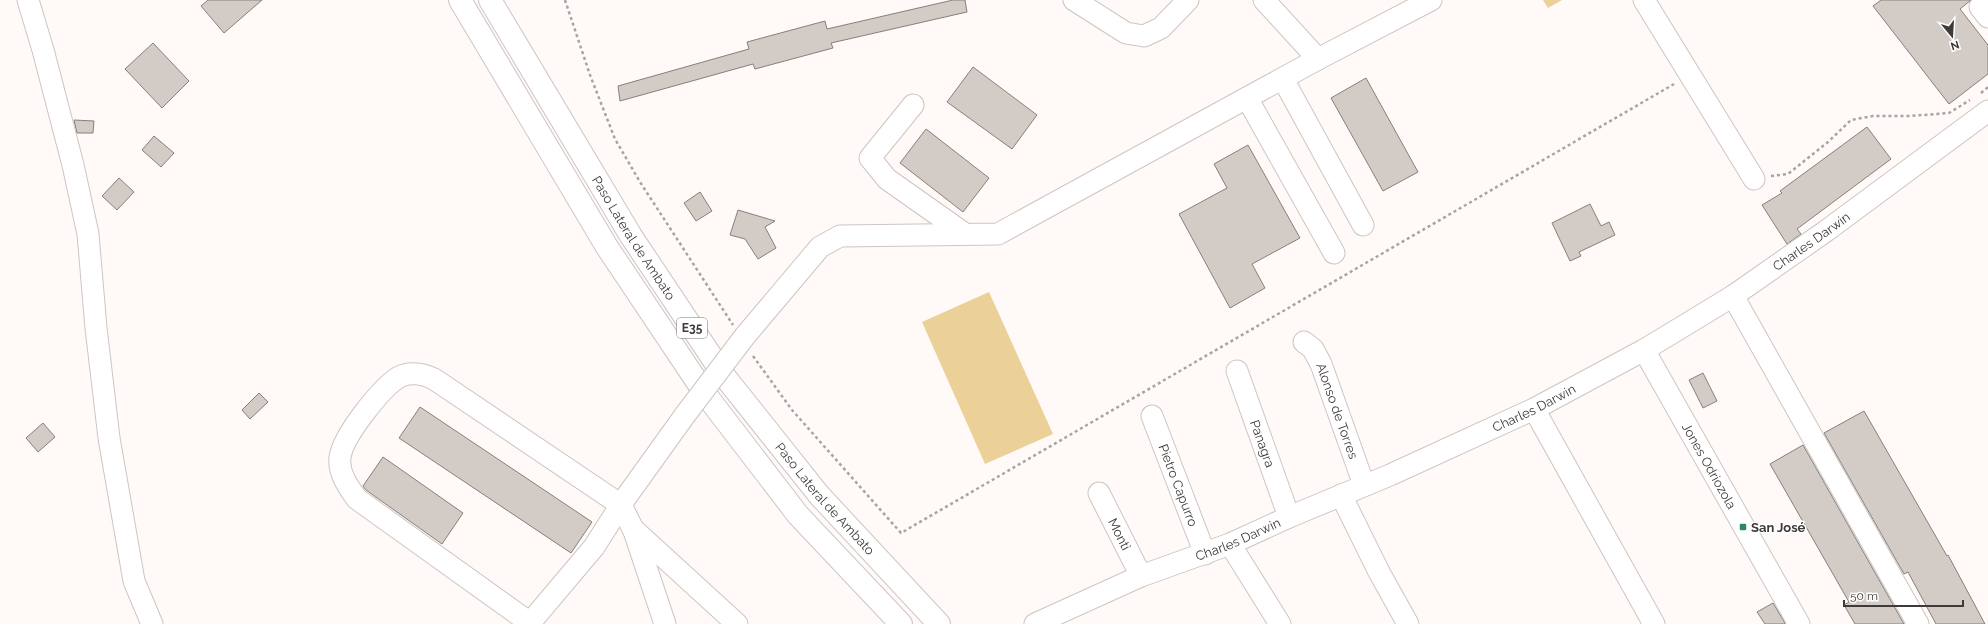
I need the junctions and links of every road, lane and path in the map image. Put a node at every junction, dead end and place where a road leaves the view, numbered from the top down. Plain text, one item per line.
1 (28, 0) edge
2 (460, 0) edge
3 (490, 0) edge
4 (565, 0) edge
5 (1074, 0) edge
6 (1188, 0) edge
7 (1264, 0) edge
8 (1431, 0) edge
9 (1644, 0) edge
10 (1318, 59) junction
11 (1690, 75) junction
12 (1283, 79) junction
13 (1988, 87) edge
14 (1247, 98) junction
15 (1979, 102) edge
16 (913, 105) dead end
17 (1754, 179) joint
18 (1363, 225) dead end
19 (966, 234) junction
20 (1334, 253) dead end
21 (1732, 296) junction
22 (744, 339) junction
23 (1304, 342) dead end
24 (1644, 350) junction
25 (1237, 371) dead end
26 (1534, 409) junction
27 (1152, 416) dead end
28 (1364, 485) junction
29 (1099, 493) dead end
30 (1341, 495) junction
31 (621, 505) junction
32 (1289, 517) junction
33 (633, 529) junction
34 (1230, 544) junction
35 (1205, 554) junction
36 (1141, 576) junction
37 (152, 624) edge
38 (530, 624) edge
39 (665, 624) edge
40 (736, 624) edge
41 (901, 624) edge
42 (939, 624) edge
43 (1035, 624) edge
44 (1280, 624) edge
45 (1408, 624) edge
46 (1654, 624) edge
47 (1799, 624) edge
48 (1918, 624) edge

1 - 37 street
2 - 41 highway, Paso Lateral de Ambato / E35
3 - 42 highway, Paso Lateral de Ambato / E35
4 - 22 path
5 - 6 street
7 - 10 street
8 - 10 street
9 - 11 street
10 - 12 street
11 - 17 street
11 - 22 path
12 - 14 street
12 - 18 street
13 - 15 path
14 - 19 street
14 - 20 street
15 - 17 path
15 - 21 street, Charles Darwin
16 - 19 street
19 - 22 street
21 - 24 street, Charles Darwin
21 - 48 street
22 - 31 street, bridge
23 - 28 street, Alonso de Torres
24 - 26 street, Charles Darwin
24 - 47 street, Jones Odriozola
25 - 32 street, Panagra
26 - 28 street, Charles Darwin
26 - 46 street
27 - 35 street, Pietro Capurro
28 - 30 street, Charles Darwin
29 - 36 street, Monti
30 - 32 street, Charles Darwin
30 - 45 street
31 - 33 street
31 - 38 street
31 - 38 street
32 - 34 street, Charles Darwin
33 - 39 street
33 - 40 street
34 - 35 street, Charles Darwin
34 - 44 street
35 - 36 street, Charles Darwin
36 - 43 street, Charles Darwin

